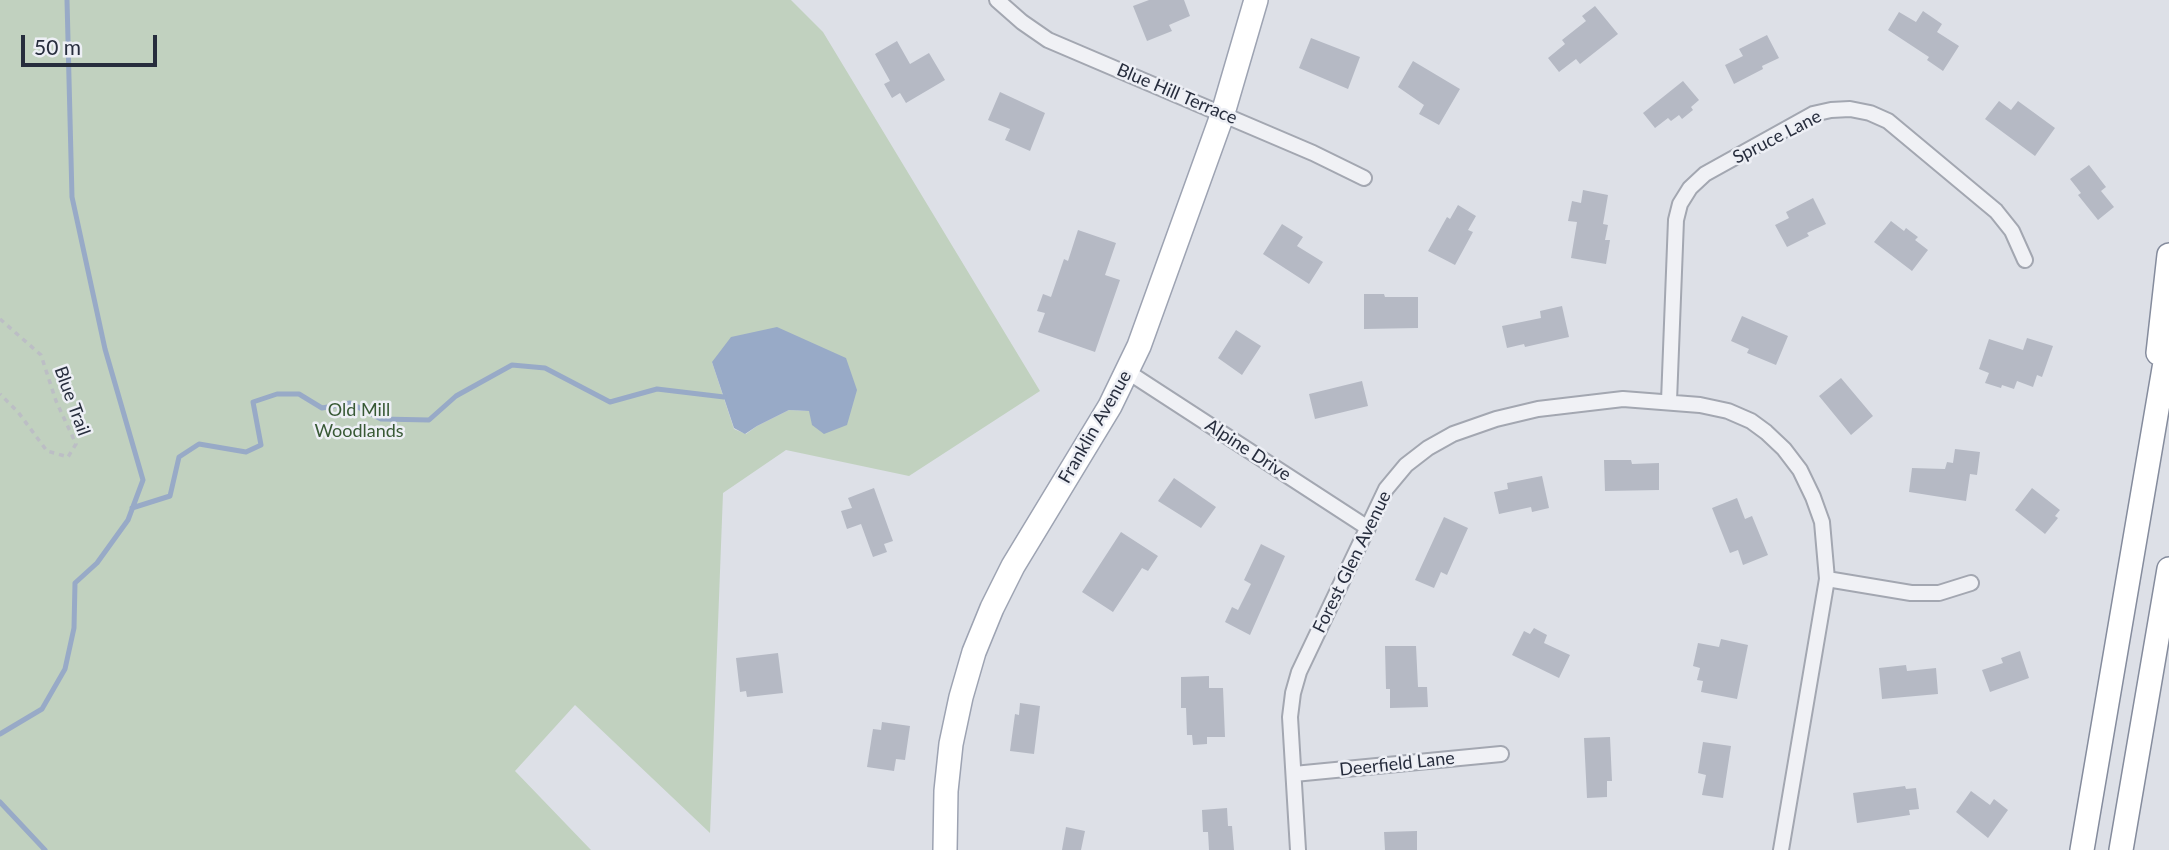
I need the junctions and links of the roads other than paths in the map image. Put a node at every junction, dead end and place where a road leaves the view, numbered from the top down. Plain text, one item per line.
1 (997, 0) edge
2 (1256, 0) edge
3 (1223, 113) junction
4 (1364, 178) dead end
5 (2169, 256) edge
6 (2025, 260) dead end
7 (2169, 339) edge
8 (1128, 372) junction
9 (1669, 401) junction
10 (1368, 528) junction
11 (2136, 534) junction
12 (2169, 569) edge
13 (1827, 579) junction
14 (1972, 583) dead end
15 (1501, 754) dead end
16 (1294, 774) junction
17 (945, 850) edge
18 (1298, 850) edge
19 (1781, 850) edge
20 (2082, 850) edge
21 (2121, 850) edge

1 - 3 street, Blue Hill Terrace
2 - 3 main road, Franklin Avenue
3 - 4 street, Blue Hill Terrace
3 - 8 main road, Franklin Avenue
5 - 11 main road
6 - 9 street, Spruce Lane
7 - 11 main road
8 - 10 street, Alpine Drive
8 - 17 main road, Franklin Avenue
9 - 10 street, Forest Glen Avenue
9 - 13 street, Forest Glen Avenue
10 - 16 street, Forest Glen Avenue
11 - 20 main road
12 - 21 main road
13 - 14 street
13 - 19 street, Forest Glen Avenue
15 - 16 street, Deerfield Lane
16 - 18 street, Forest Glen Avenue

